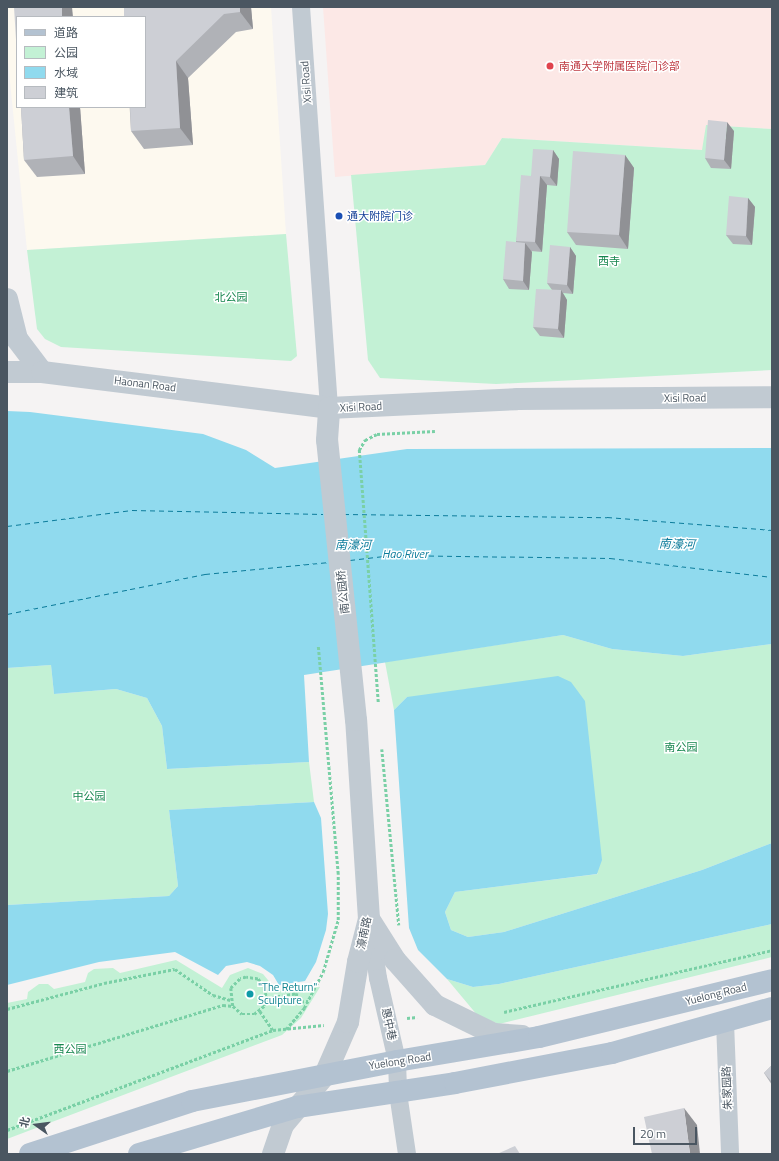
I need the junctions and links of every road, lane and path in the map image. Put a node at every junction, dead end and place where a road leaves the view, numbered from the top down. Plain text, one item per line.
1 (301, 7) edge
2 (7, 299) edge
3 (7, 372) edge
4 (42, 372) junction
5 (772, 397) edge
6 (329, 408) junction
7 (435, 431) dead end
8 (318, 646) dead end
9 (378, 706) dead end
10 (356, 720) joint
11 (381, 742) dead end
12 (369, 919) junction
13 (399, 929) dead end
14 (772, 950) edge
15 (772, 980) edge
16 (267, 998) junction
17 (230, 1000) junction
18 (308, 1001) junction
19 (232, 1006) junction
20 (772, 1008) edge
21 (7, 1009) edge
22 (260, 1011) junction
23 (501, 1012) dead end
24 (348, 1022) junction
25 (725, 1022) junction
26 (286, 1029) junction
27 (273, 1030) junction
28 (540, 1037) junction
29 (397, 1061) junction
30 (7, 1071) edge
31 (325, 1075) junction
32 (398, 1093) junction
33 (297, 1107) junction
34 (7, 1130) edge
35 (30, 1154) edge
36 (139, 1154) edge
37 (273, 1154) edge
38 (407, 1154) edge
39 (730, 1154) edge

1 - 6 street, Xisi Road
2 - 4 street
3 - 4 street, Haonan Road
4 - 6 street, Haonan Road
5 - 6 street, Xisi Road
6 - 10 street, 南公园桥
7 - 9 path
8 - 18 path
10 - 12 street, 濠南路
11 - 13 path
12 - 24 street, 濠南路
12 - 28 street
12 - 29 street, 惠中巷
14 - 23 path
15 - 28 main road, Yuelong Road
16 - 17 path
16 - 18 path
16 - 22 path
17 - 19 path
17 - 21 path
18 - 26 path
19 - 22 path
19 - 30 path
20 - 25 main road
22 - 27 path
24 - 26 path
24 - 31 street, 濠南路
25 - 32 main road
25 - 39 street, 朱家园路
26 - 27 path
27 - 34 path
28 - 29 main road, Yuelong Road
29 - 31 main road, Yuelong Road
29 - 32 street, 惠中巷
31 - 33 street, 濠南路
31 - 35 main road, Yuelong Road
32 - 33 main road
32 - 38 street, 惠中巷
33 - 36 main road
33 - 37 street, 濠南路

